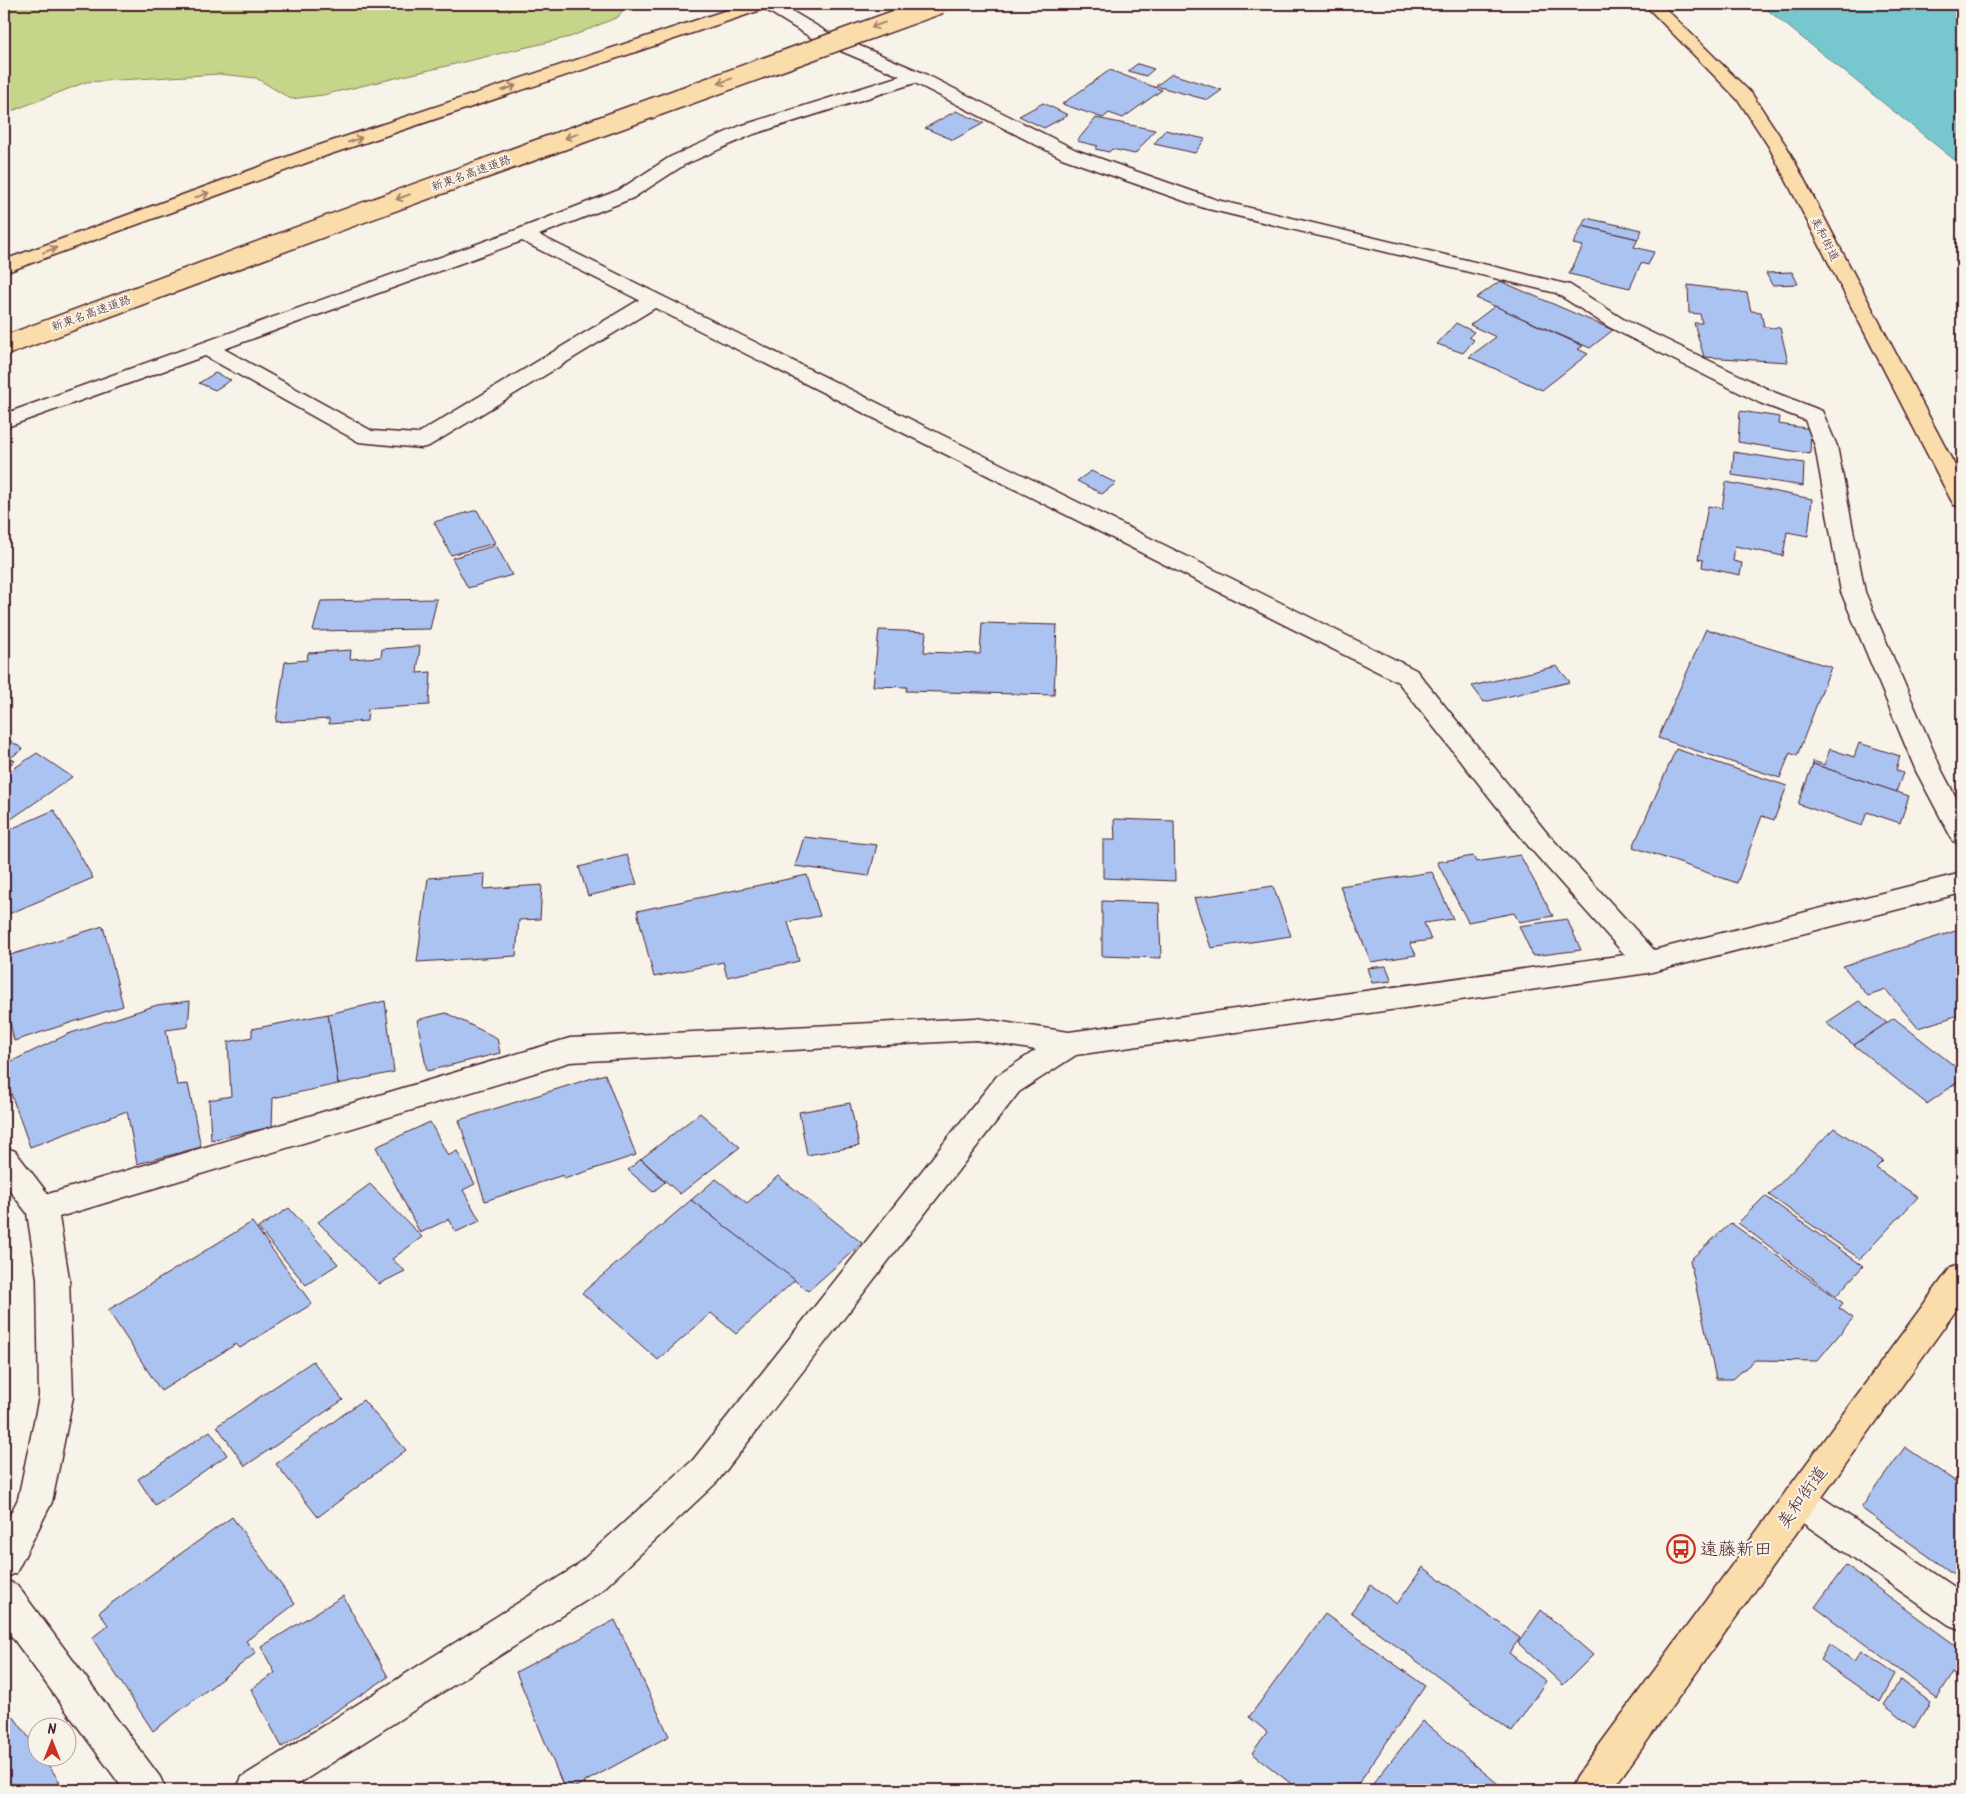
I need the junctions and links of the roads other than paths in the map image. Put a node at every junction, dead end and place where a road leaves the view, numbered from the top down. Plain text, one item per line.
1 (760, 4) edge
2 (769, 4) edge
3 (940, 4) edge
4 (1652, 4) edge
5 (916, 77) junction
6 (523, 234) junction
7 (4, 267) edge
8 (654, 300) junction
9 (4, 346) edge
10 (209, 349) junction
11 (4, 421) edge
12 (1962, 500) edge
13 (1962, 834) edge
14 (1962, 883) edge
15 (1648, 962) junction
16 (1069, 1044) junction
17 (4, 1160) edge
18 (42, 1209) junction
19 (1962, 1277) edge
20 (1799, 1501) junction
21 (4, 1562) edge
22 (4, 1597) edge
23 (1962, 1613) edge
24 (147, 1790) edge
25 (255, 1790) edge
26 (1589, 1790) edge

7 -> 1 main road
2 - 5 street
3 -> 9 main road, 新東名高速道路, bridge
4 - 12 main road, 美和街道
5 - 6 street
5 - 13 street
6 - 8 street
6 - 10 street
8 - 10 street
8 - 15 street
10 - 11 street
14 - 15 street
15 - 16 street
16 - 18 street
16 - 25 street
17 - 18 street
18 - 21 street
19 - 20 main road, 美和街道
20 - 23 street
20 - 26 main road, 美和街道
22 - 24 street

